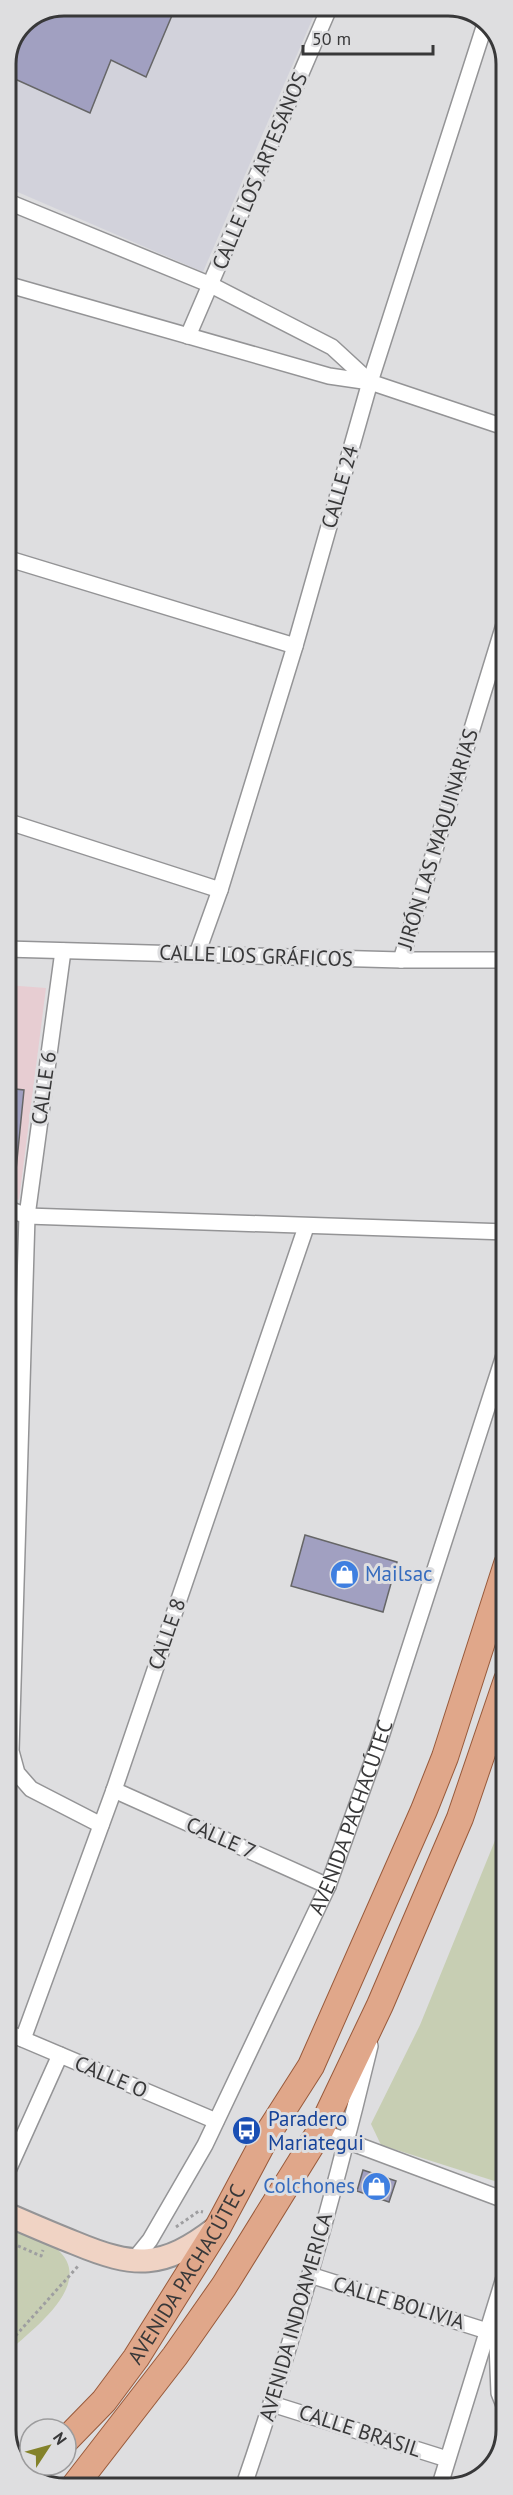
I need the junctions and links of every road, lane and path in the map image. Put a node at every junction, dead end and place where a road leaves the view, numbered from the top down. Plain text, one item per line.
1 (325, 17) edge
2 (483, 32) edge
3 (16, 205) edge
4 (211, 285) junction
5 (16, 287) edge
6 (189, 336) junction
7 (370, 382) junction
8 (496, 424) edge
9 (16, 561) edge
10 (295, 646) junction
11 (496, 651) edge
12 (16, 824) edge
13 (220, 890) junction
14 (16, 949) edge
15 (63, 951) junction
16 (197, 954) junction
17 (401, 960) junction
18 (496, 960) edge
19 (16, 1212) edge
20 (27, 1216) junction
21 (306, 1227) junction
22 (496, 1232) edge
23 (496, 1380) edge
24 (17, 1410) edge
25 (496, 1598) edge
26 (496, 1712) edge
27 (17, 1772) edge
28 (114, 1790) junction
29 (101, 1825) junction
30 (328, 1886) junction
31 (365, 1944) junction
32 (399, 1961) junction
33 (380, 2005) junction
34 (17, 2036) edge
35 (23, 2039) junction
36 (60, 2055) junction
37 (216, 2121) junction
38 (320, 2131) junction
39 (347, 2141) junction
40 (17, 2151) edge
41 (496, 2197) edge
42 (17, 2219) edge
43 (218, 2227) junction
44 (92, 2251) junction
45 (133, 2261) junction
46 (310, 2275) junction
47 (496, 2304) edge
48 (487, 2331) junction
49 (17, 2334) edge
50 (272, 2404) junction
51 (78, 2429) edge
52 (447, 2459) junction
53 (80, 2478) edge
54 (246, 2478) edge
55 (442, 2478) edge

1 - 4 street, CALLE LOS ARTESANOS
2 - 7 street, CALLE 24
3 - 4 street
4 - 6 street, CALLE LOS ARTESANOS
4 - 7 street
5 - 6 street
6 - 7 street
7 - 8 street
7 - 10 street, CALLE 24
9 - 10 street
10 - 13 street, CALLE 24
11 - 17 street, JIRÓN LAS MAQUINARIAS
12 - 13 street
13 - 16 street, CALLE 24
14 - 15 street, CALLE LOS GRÁFICOS
15 - 16 street, CALLE LOS GRÁFICOS
15 - 20 street, CALLE 6
16 - 17 street, CALLE LOS GRÁFICOS
17 - 18 street, CALLE LOS GRÁFICOS
19 - 20 street
20 - 21 street
20 - 24 street, CALLE 6
21 - 22 street
21 - 28 street, CALLE 8
23 - 30 street, AVENIDA PACHACÚTEC
25 - 31 main road, AVENIDA PACHACÚTEC
26 - 32 main road, AVENIDA PACHACÚTEC
27 - 29 street, CALLE 6
28 - 29 street, CALLE 8
28 - 30 street, CALLE 7
29 - 35 street, CALLE 8
30 - 37 street, AVENIDA PACHACÚTEC
31 - 32 main road
31 - 43 main road, AVENIDA PACHACÚTEC
32 - 33 main road, AVENIDA PACHACÚTEC
33 - 38 main road, AVENIDA PACHACÚTEC
33 - 39 street, AVENIDA INDOAMERICA
34 - 35 street, CALLE O
35 - 36 street, CALLE O
36 - 37 street, CALLE O
36 - 40 street
37 - 45 street, AVENIDA PACHACÚTEC
38 - 39 street
38 - 53 main road, AVENIDA PACHACÚTEC
39 - 41 street
39 - 46 street, AVENIDA INDOAMERICA
42 - 44 street
43 - 45 street
43 - 51 main road, AVENIDA PACHACÚTEC
44 - 45 street
44 - 49 path
46 - 48 street, CALLE BOLIVIA
46 - 50 street, AVENIDA INDOAMERICA
47 - 48 street
48 - 52 street
50 - 52 street, CALLE BRASIL
50 - 54 street, AVENIDA INDOAMERICA
52 - 55 street

